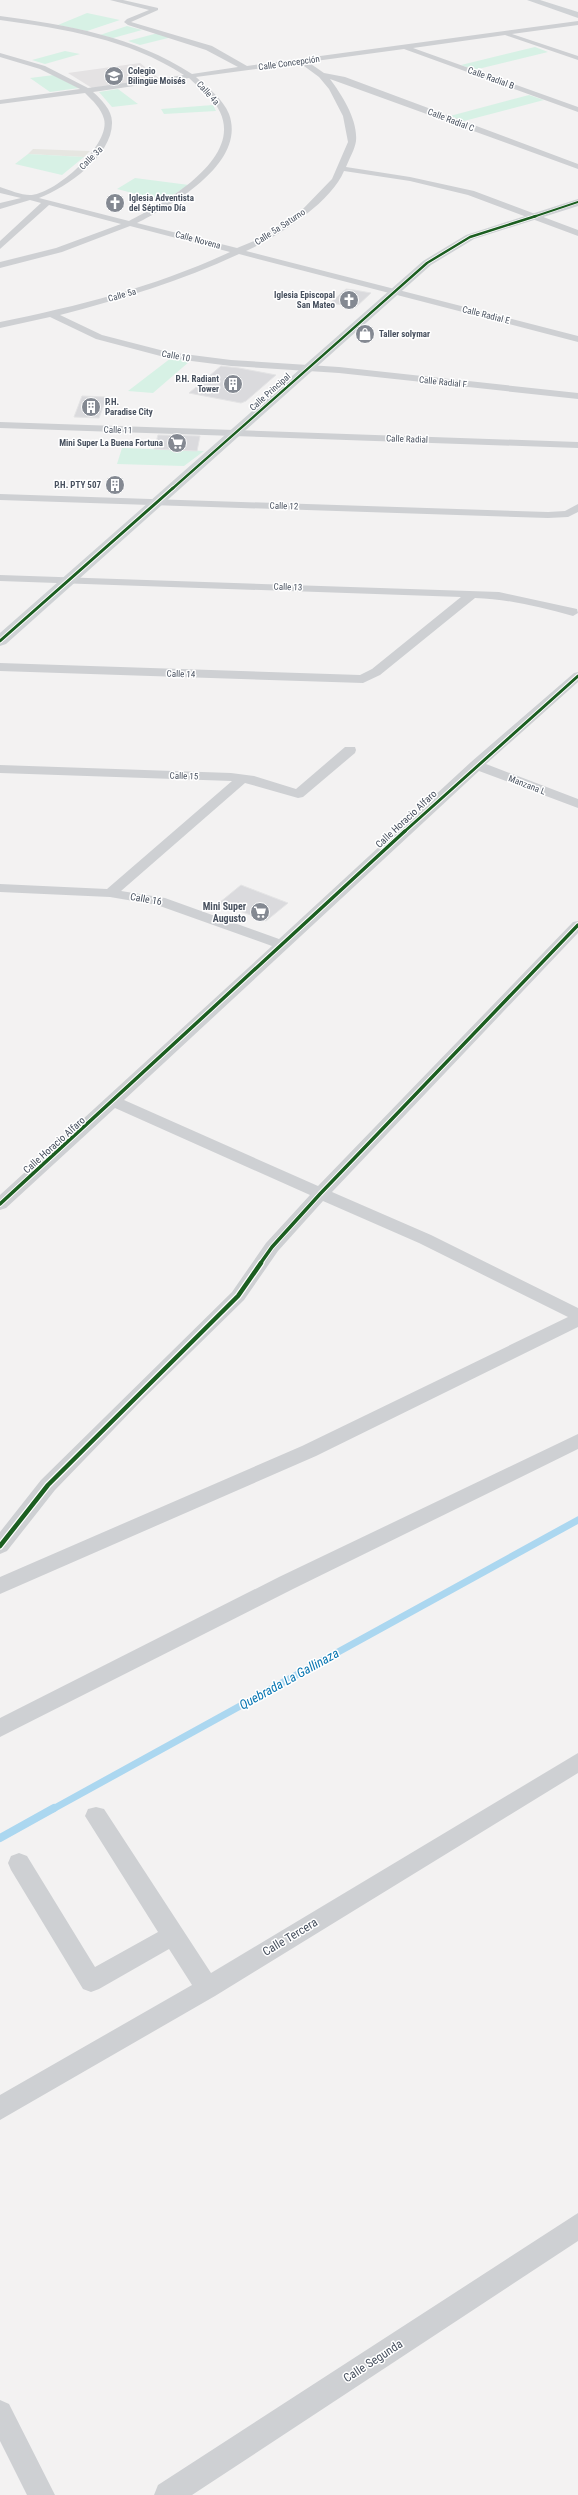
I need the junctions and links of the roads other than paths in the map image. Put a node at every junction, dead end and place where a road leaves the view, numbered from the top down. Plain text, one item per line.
1 (113, 0) edge
2 (531, 0) edge
3 (544, 0) edge
4 (578, 11) edge
5 (578, 15) edge
6 (0, 18) edge
7 (578, 23) edge
8 (505, 34) junction
9 (403, 47) junction
10 (0, 55) edge
11 (578, 58) edge
12 (302, 61) junction
13 (246, 69) junction
14 (323, 75) junction
15 (192, 76) junction
16 (88, 90) junction
17 (0, 102) edge
18 (578, 110) edge
19 (578, 167) edge
20 (344, 168) junction
21 (0, 190) edge
22 (28, 197) junction
23 (47, 202) junction
24 (578, 202) edge
25 (0, 206) edge
26 (532, 215) junction
27 (130, 223) junction
28 (578, 233) edge
29 (0, 246) edge
30 (240, 251) junction
31 (0, 265) edge
32 (395, 292) junction
33 (51, 314) junction
34 (0, 325) edge
35 (578, 339) edge
36 (308, 369) junction
37 (578, 396) edge
38 (0, 425) edge
39 (235, 434) junction
40 (578, 445) edge
41 (0, 497) edge
42 (158, 502) junction
43 (578, 507) edge
44 (0, 578) edge
45 (69, 580) junction
46 (472, 594) junction
47 (573, 612) dead end
48 (0, 641) edge
49 (0, 667) edge
50 (578, 676) edge
51 (350, 750) dead end
52 (476, 765) junction
53 (0, 769) edge
54 (243, 778) junction
55 (578, 804) edge
56 (0, 888) edge
57 (110, 894) junction
58 (578, 924) edge
59 (284, 946) junction
60 (114, 1102) junction
61 (320, 1194) junction
62 (0, 1204) edge
63 (578, 1315) edge
64 (578, 1320) edge
65 (578, 1441) edge
66 (0, 1546) edge
67 (0, 1586) edge
68 (0, 1728) edge
69 (578, 1762) edge
70 (96, 1816) dead end
71 (19, 1863) dead end
72 (173, 1935) junction
73 (208, 1988) junction
74 (0, 2108) edge
75 (578, 2226) edge
76 (0, 2413) edge
77 (41, 2495) edge
78 (168, 2495) edge

1 - 13 street
2 - 5 street
3 - 4 street
6 - 15 street, Calle 4a
7 - 8 street, Calle Concepción
8 - 9 street, Calle Concepción
8 - 11 street
9 - 12 street, Calle Concepción
9 - 18 street, Calle Radial B
10 - 16 street, Calle 3a
12 - 13 street, Calle Concepción
12 - 14 street, Calle 5a Saturno
13 - 15 street, Calle Concepción
14 - 19 street, Calle Radial C
14 - 20 street, Calle 5a Saturno
15 - 16 street, Calle Concepción
15 - 27 street, Calle 4a
16 - 17 street, Calle Concepción
16 - 22 street, Calle 3a
20 - 26 street
20 - 30 street, Calle 5a Saturno
21 - 22 street, Calle Novena
22 - 23 street, Calle Novena
22 - 25 street, Calle 3a
23 - 27 street, Calle Novena
23 - 29 street
24 - 26 street, Calle Principal
26 - 28 street
26 - 32 street, Calle Principal
27 - 30 street, Calle Novena
27 - 31 street, Calle 4a
30 - 32 street, Calle Novena
30 - 33 street, Calle 5a
32 - 35 street, Calle Radial E
32 - 36 street, Calle Principal
33 - 34 street, Calle 5a
33 - 36 street, Calle 10
36 - 37 street, Calle Radial F
36 - 39 street, Calle Principal
38 - 39 street, Calle 11
39 - 40 street, Calle Radial
39 - 42 street, Calle Principal
41 - 42 street, Calle 12
42 - 43 street, Calle 12
42 - 45 street, Calle Principal
44 - 45 street, Calle 13
45 - 46 street, Calle 13
45 - 48 street, Calle Principal
46 - 47 street, Calle 13
46 - 49 street, Calle 14
50 - 52 street, Calle Horacio Alfaro
51 - 54 street, Calle 15
52 - 55 street, Manzana L
52 - 59 street, Calle Horacio Alfaro
53 - 54 street, Calle 15
54 - 57 street
56 - 57 street, Calle 16
57 - 59 street, Calle 16
58 - 61 street
59 - 60 street, Calle Horacio Alfaro
60 - 61 street
60 - 62 street, Calle Horacio Alfaro
61 - 63 street
61 - 66 street
64 - 67 street
65 - 68 street
69 - 73 street, Calle Tercera
70 - 72 street
71 - 72 street
72 - 73 street
73 - 74 street, Calle Tercera
75 - 78 street, Calle Segunda
76 - 77 street

